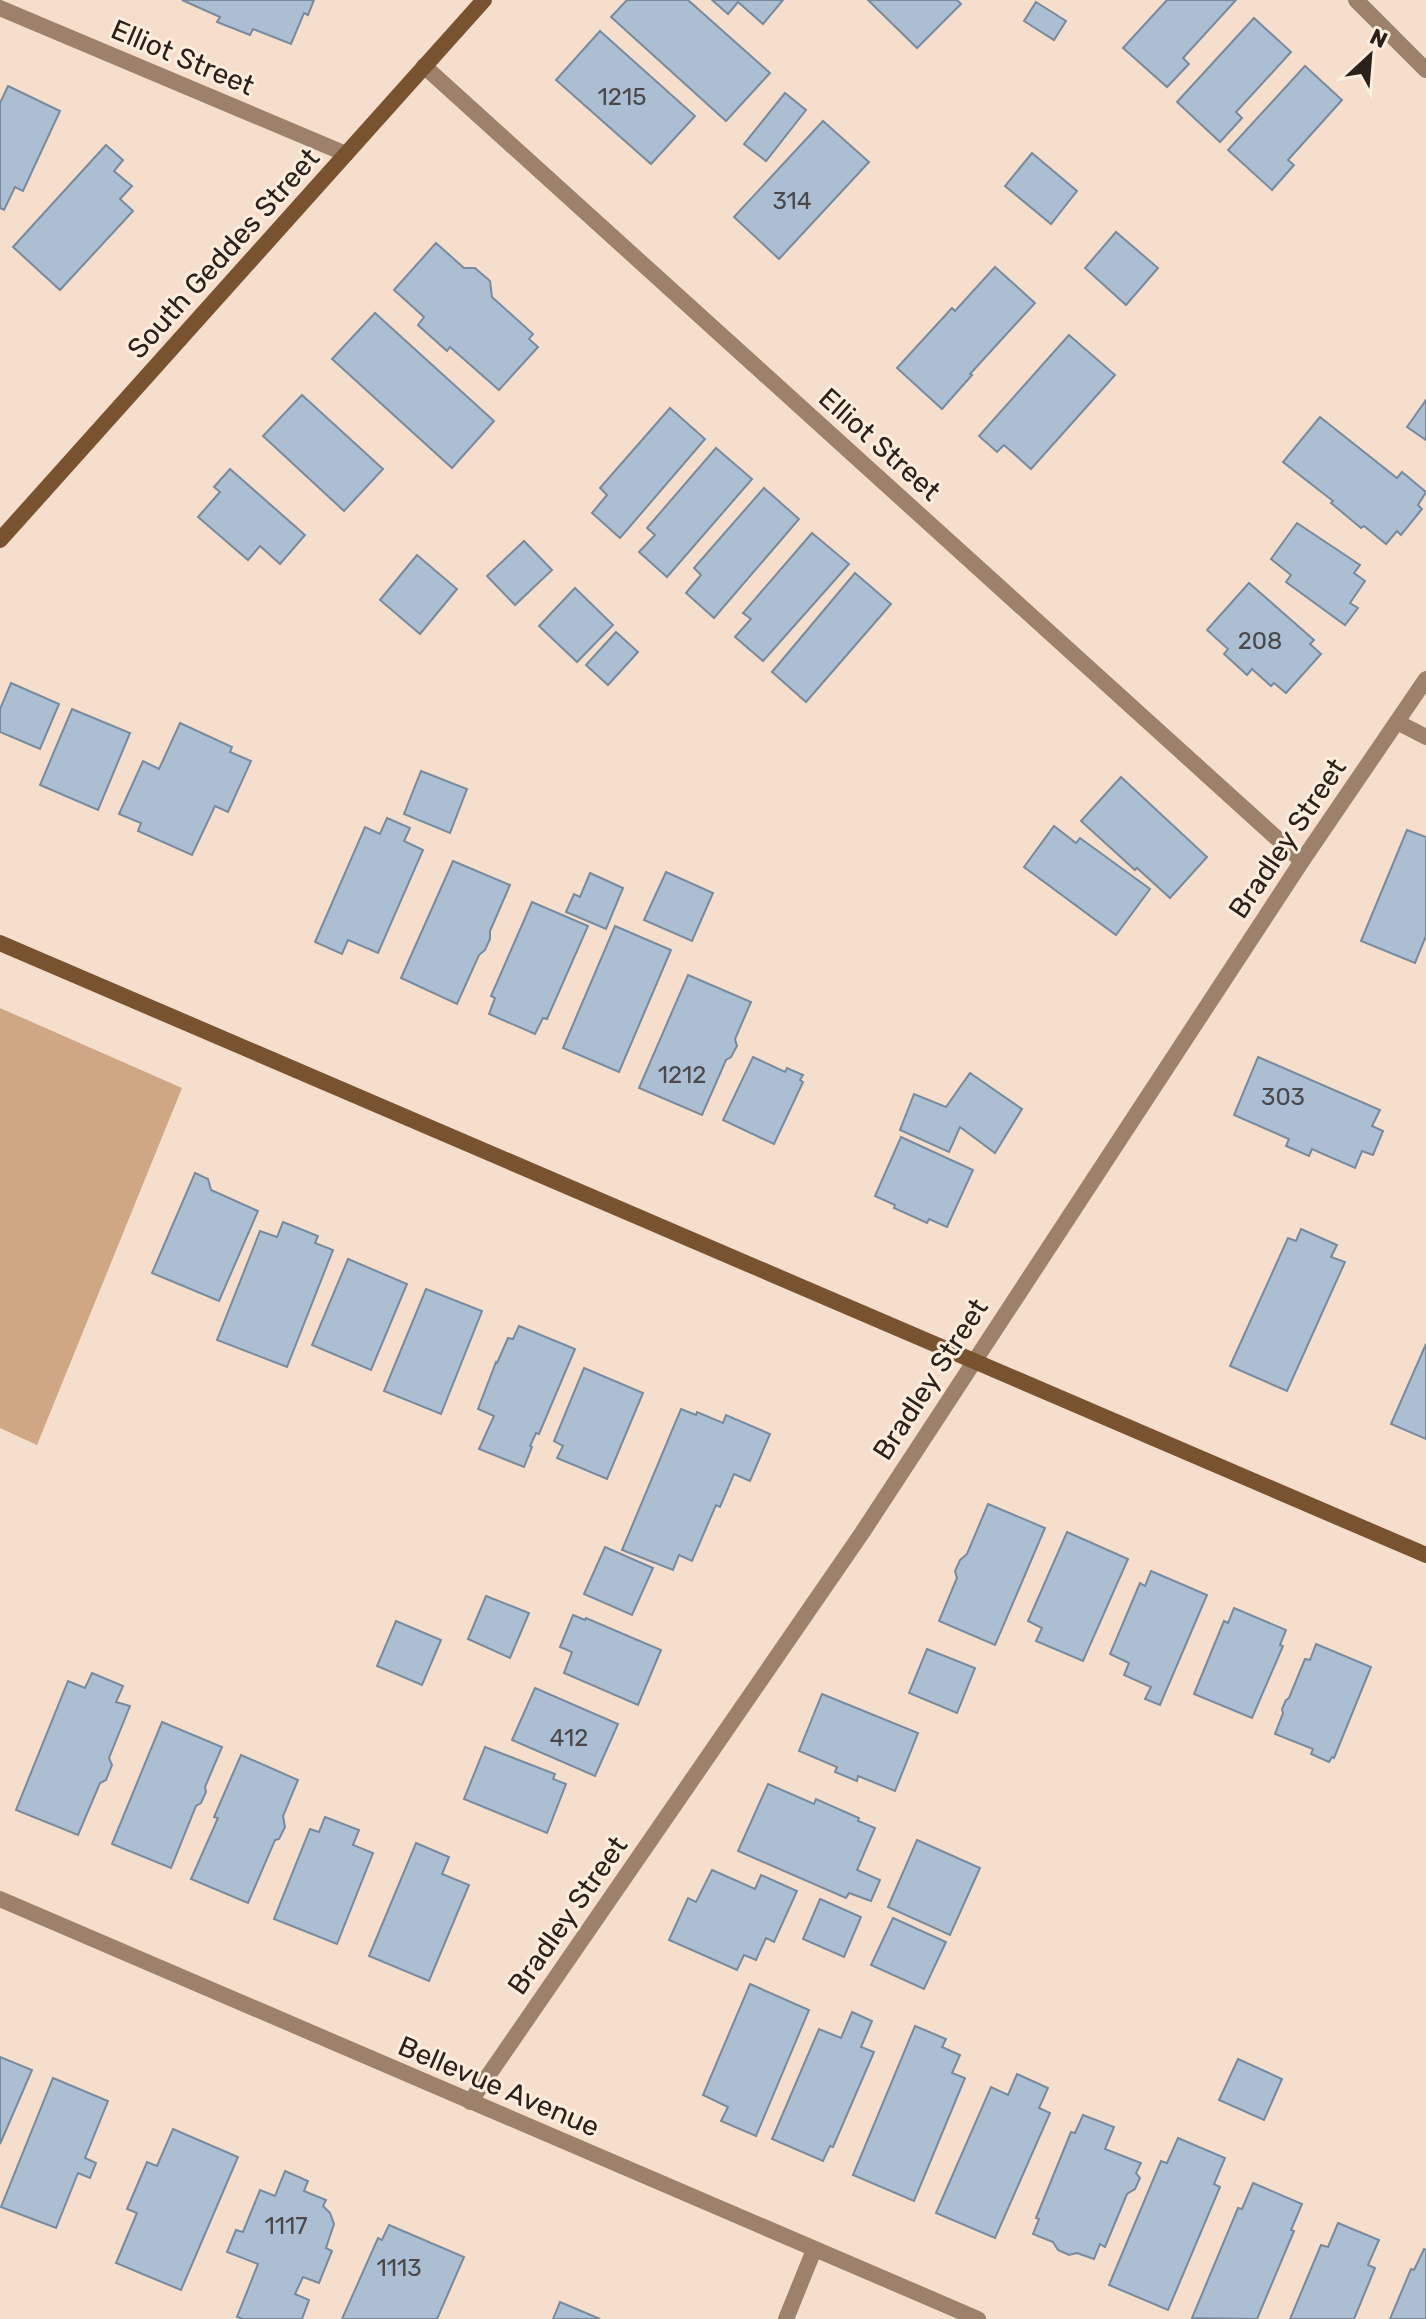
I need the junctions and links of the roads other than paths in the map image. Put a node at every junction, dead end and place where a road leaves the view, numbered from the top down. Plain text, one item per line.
1 (484, 0) edge
2 (1356, 0) edge
3 (0, 8) edge
4 (424, 66) junction
5 (1426, 70) edge
6 (346, 154) junction
7 (0, 540) edge
8 (1426, 679) edge
9 (1397, 722) junction
10 (1426, 737) edge
11 (1302, 861) junction
12 (0, 943) edge
13 (973, 1361) junction
14 (1426, 1555) edge
15 (0, 1899) edge
16 (470, 2102) junction
17 (814, 2250) junction
18 (786, 2319) edge
19 (978, 2319) edge

1 - 4 street, South Geddes Street
2 - 5 street
3 - 6 street, Elliot Street
4 - 6 street, South Geddes Street
4 - 11 street, Elliot Street
6 - 7 street, South Geddes Street
8 - 9 street, Bradley Street
9 - 10 street
9 - 11 street, Bradley Street
11 - 13 street, Bradley Street
12 - 13 street
13 - 14 street
13 - 16 street, Bradley Street
15 - 16 street, Bellevue Avenue
16 - 17 street, Bellevue Avenue
17 - 18 street
17 - 19 street, Bellevue Avenue

